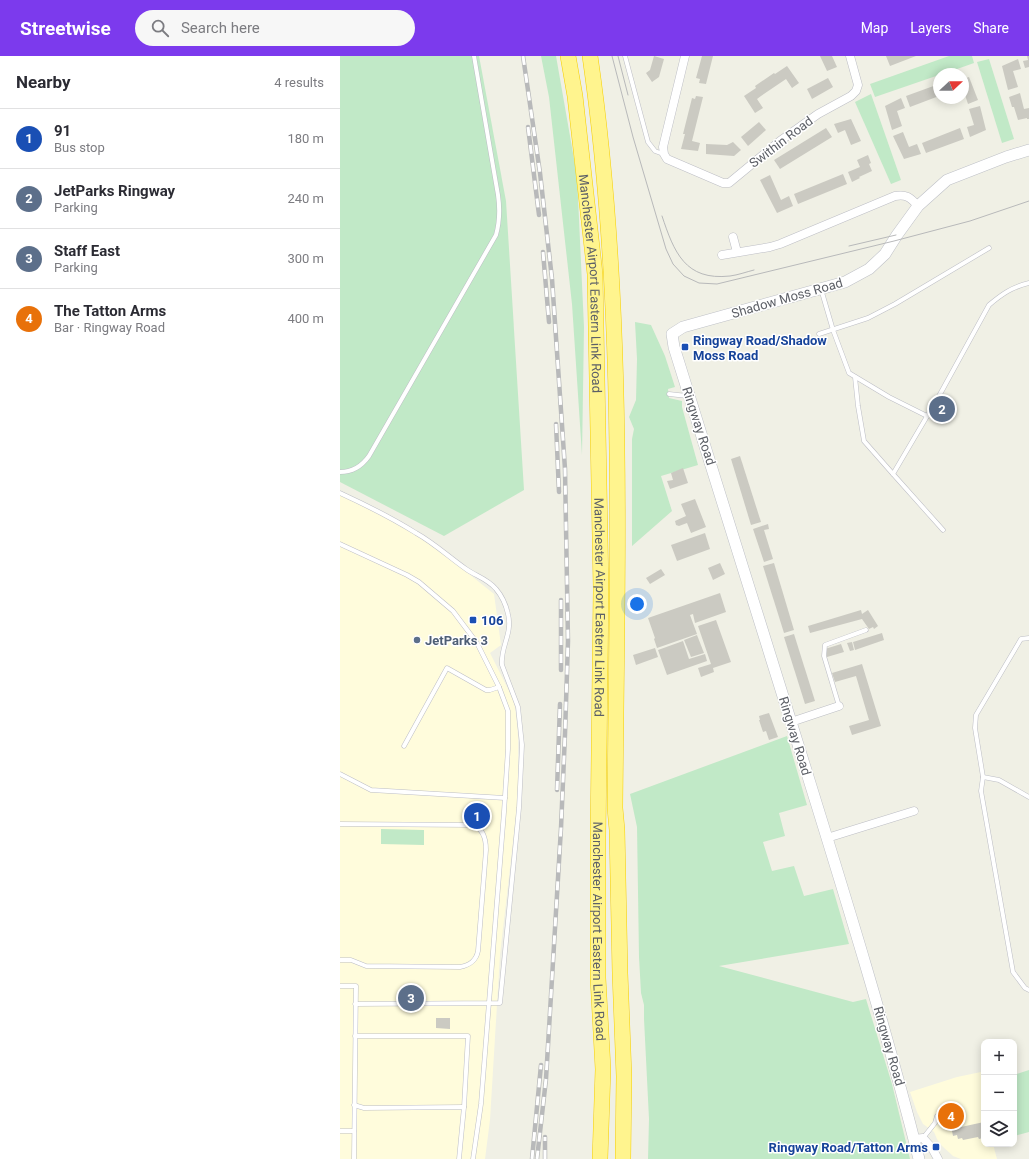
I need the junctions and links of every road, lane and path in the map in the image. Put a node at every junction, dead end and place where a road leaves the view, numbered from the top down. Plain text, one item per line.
1 (474, 56) edge
2 (568, 56) edge
3 (590, 56) edge
4 (625, 56) edge
5 (685, 56) edge
6 (850, 56) edge
7 (1029, 150) edge
8 (664, 154) junction
9 (918, 206) junction
10 (733, 237) dead end
11 (989, 248) dead end
12 (736, 252) junction
13 (722, 255) dead end
14 (1029, 283) edge
15 (821, 288) junction
16 (833, 330) junction
17 (672, 334) joint
18 (819, 334) dead end
19 (855, 377) junction
20 (669, 394) dead end
21 (690, 396) junction
22 (927, 416) junction
23 (340, 472) edge
24 (893, 474) junction
25 (340, 493) edge
26 (943, 530) dead end
27 (340, 544) edge
28 (866, 630) dead end
29 (1029, 638) edge
30 (499, 687) junction
31 (839, 706) joint
32 (791, 722) junction
33 (404, 746) dead end
34 (340, 774) edge
35 (983, 777) junction
36 (1029, 797) edge
37 (504, 798) junction
38 (914, 811) dead end
39 (340, 824) edge
40 (827, 838) junction
41 (340, 960) edge
42 (340, 986) edge
43 (1029, 990) edge
44 (488, 1003) junction
45 (355, 1004) junction
46 (355, 1036) junction
47 (354, 1105) junction
48 (464, 1107) junction
49 (937, 1116) dead end
50 (623, 1130) junction
51 (340, 1131) edge
52 (354, 1131) junction
53 (918, 1138) junction
54 (354, 1159) edge
55 (459, 1159) edge
56 (473, 1159) edge
57 (600, 1159) edge
58 (616, 1159) edge
59 (623, 1159) edge
60 (919, 1159) edge
61 (938, 1159) edge

1 - 23 lane
2 - 57 highway, Manchester Airport Eastern Link Road
3 - 50 highway, Manchester Airport Eastern Link Road
4 - 8 lane
5 - 8 street
6 - 8 street, Swithin Road
7 - 9 street, Shadow Moss Road
9 - 12 street
9 - 15 street, Shadow Moss Road
10 - 12 street
11 - 16 lane
12 - 13 street
14 - 22 lane
15 - 16 lane
15 - 17 street, Shadow Moss Road
16 - 18 lane
16 - 19 lane
17 - 21 street, Ringway Road
19 - 22 lane
19 - 24 lane
20 - 21 lane
21 - 32 street, Ringway Road
22 - 24 lane
24 - 26 lane
25 - 44 lane
27 - 30 lane
28 - 31 lane
29 - 35 lane
30 - 33 lane
30 - 37 lane
31 - 32 street
32 - 40 street, Ringway Road
34 - 37 lane
35 - 36 lane
35 - 43 lane
37 - 44 lane
38 - 40 street
39 - 41 lane
40 - 53 street, Ringway Road
42 - 45 lane
44 - 45 lane
44 - 56 lane
45 - 46 lane
46 - 47 lane
46 - 48 lane
47 - 48 lane
47 - 52 lane
48 - 55 lane
49 - 53 lane
50 - 58 street
50 - 59 highway, Manchester Airport Eastern Link Road
51 - 52 lane
52 - 54 lane
53 - 60 street, Ringway Road
53 - 61 street, Ringway Road

